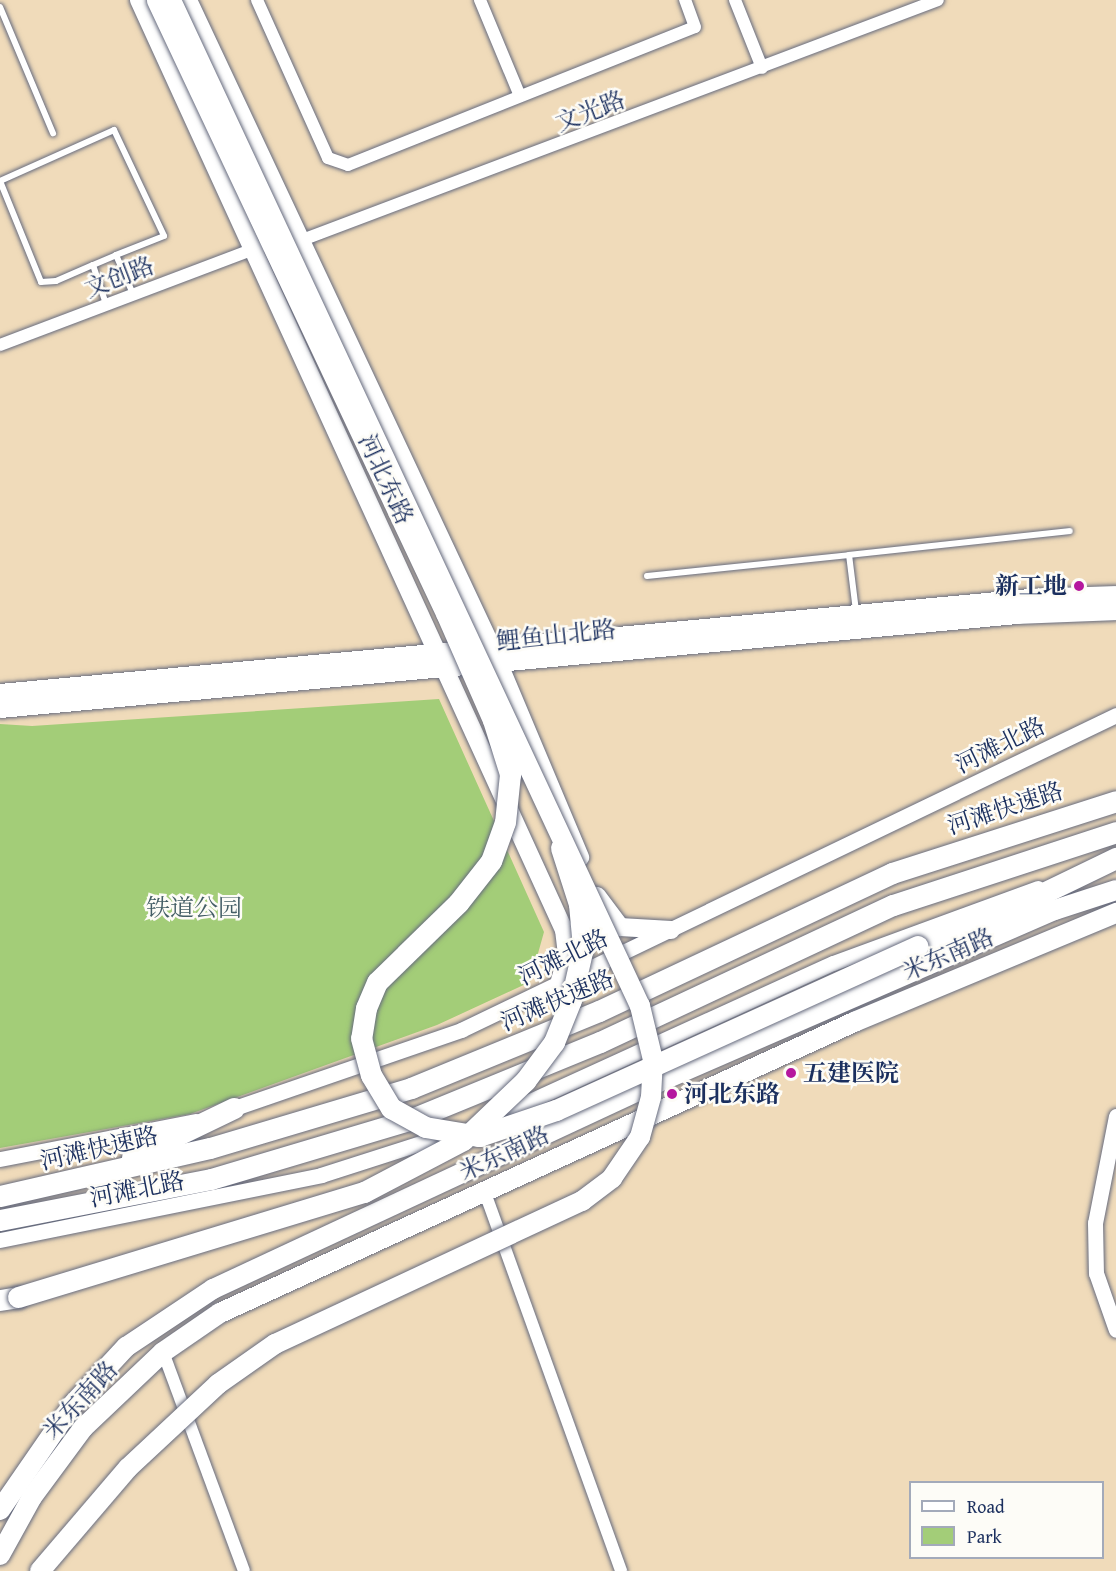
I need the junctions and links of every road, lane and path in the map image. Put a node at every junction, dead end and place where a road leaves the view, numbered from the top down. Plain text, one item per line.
1 (139, 0) edge
2 (157, 0) edge
3 (171, 0) edge
4 (188, 0) edge
5 (257, 0) edge
6 (480, 0) edge
7 (685, 0) edge
8 (735, 0) edge
9 (938, 0) edge
10 (0, 6) edge
11 (762, 68) junction
12 (520, 96) junction
13 (53, 133) dead end
14 (0, 181) edge
15 (304, 242) junction
16 (253, 248) junction
17 (116, 255) junction
18 (93, 265) junction
19 (133, 294) junction
20 (106, 304) junction
21 (0, 345) edge
22 (1070, 531) dead end
23 (849, 555) junction
24 (647, 576) dead end
25 (1116, 595) edge
26 (1116, 611) edge
27 (857, 622) junction
28 (496, 657) junction
29 (445, 662) junction
30 (0, 693) edge
31 (0, 709) edge
32 (1116, 715) edge
33 (1116, 801) edge
34 (1116, 832) edge
35 (568, 846) junction
36 (1116, 858) edge
37 (535, 862) junction
38 (1053, 884) junction
39 (1116, 890) edge
40 (1116, 913) edge
41 (672, 930) junction
42 (559, 984) junction
43 (234, 1108) junction
44 (519, 1110) junction
45 (1116, 1116) edge
46 (532, 1139) junction
47 (0, 1159) edge
48 (544, 1163) junction
49 (83, 1179) junction
50 (484, 1190) junction
51 (0, 1196) edge
52 (0, 1220) edge
53 (0, 1240) edge
54 (9, 1299) edge
55 (1116, 1330) edge
56 (163, 1352) junction
57 (0, 1510) edge
58 (0, 1555) edge
59 (40, 1571) edge
60 (244, 1571) edge
61 (621, 1571) edge

1 - 16 main road, 河北东路
2 - 38 highway, bridge
3 - 35 main road, bridge
4 - 15 main road, 河北东路
5 - 12 street
6 - 12 street
7 - 12 street
8 - 11 street
9 - 11 street, 文光路
10 - 13 lane
11 - 15 street, 文光路
14 - 17 lane
14 - 18 lane
15 - 16 street, 文光路
15 - 28 main road, 河北东路
16 - 19 street, 文创路
16 - 29 main road, 河北东路
17 - 18 lane
17 - 19 lane
18 - 20 lane
19 - 20 street, 文创路
20 - 21 street, 文创路
22 - 23 lane
23 - 24 lane
23 - 27 lane
25 - 27 main road, 鲤鱼山北路
26 - 27 main road, 鲤鱼山北路
27 - 28 main road, 鲤鱼山北路
28 - 29 main road, 鲤鱼山北路
28 - 35 main road, 河北东路
29 - 30 main road, 鲤鱼山北路
29 - 31 main road, 鲤鱼山北路
29 - 37 main road, 河北东路
32 - 41 street, 河滩北路
33 - 49 highway, 河滩快速路
34 - 52 highway, 河滩快速路
35 - 37 main road
35 - 41 main road, 河北东路
35 - 54 highway, bridge
35 - 59 main road, bridge
36 - 38 highway
37 - 42 main road, 河北东路
38 - 44 street, 河滩北路
39 - 46 main road, 米东南路
40 - 48 main road, 米东南路
41 - 42 street, 河滩北路
42 - 43 street, 河滩北路
43 - 47 street, 河滩北路
43 - 49 highway
44 - 46 street
44 - 53 street, 河滩北路
45 - 55 street
46 - 48 street
46 - 57 main road, 米东南路
48 - 50 main road, 米东南路
49 - 51 highway, 河滩快速路
50 - 56 main road, 米东南路
50 - 61 street
56 - 58 main road, 米东南路
56 - 60 street

